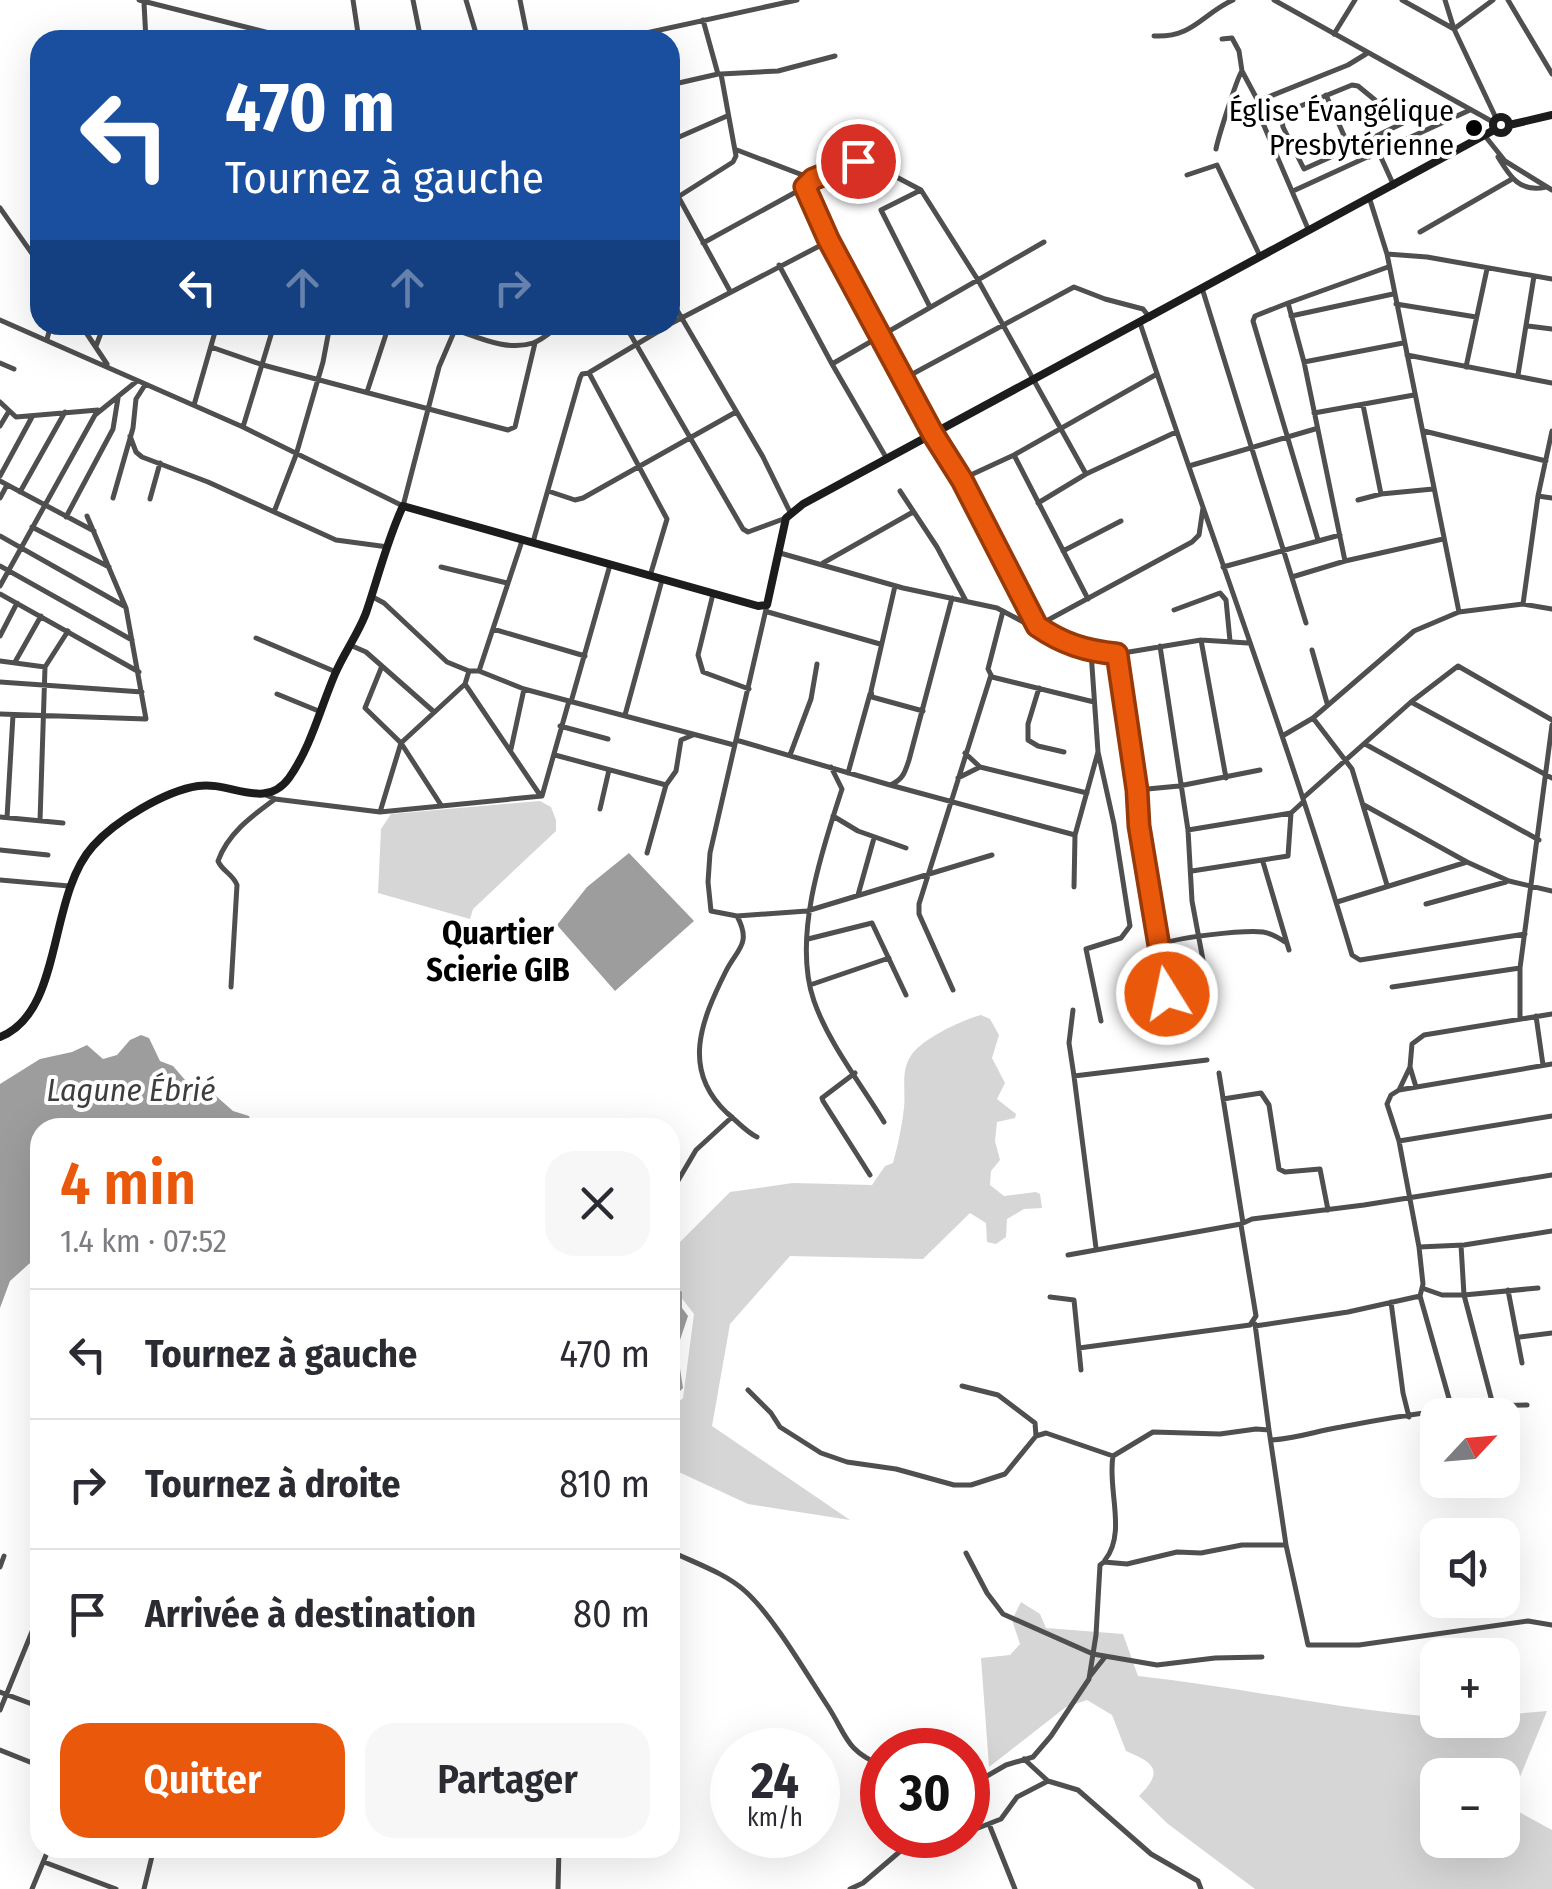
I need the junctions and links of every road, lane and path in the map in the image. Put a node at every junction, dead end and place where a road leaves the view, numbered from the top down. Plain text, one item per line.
1 (353, 0) edge
2 (413, 0) edge
3 (466, 0) edge
4 (520, 0) edge
5 (797, 0) edge
6 (1233, 0) edge
7 (1274, 0) edge
8 (1356, 0) edge
9 (1402, 0) edge
10 (1445, 0) edge
11 (1493, 0) edge
12 (1508, 0) edge
13 (142, 1) edge
14 (703, 20) junction
15 (145, 30) edge
16 (256, 30) edge
17 (358, 30) edge
18 (419, 30) edge
19 (475, 30) edge
20 (526, 30) edge
21 (658, 30) edge
22 (1454, 30) junction
23 (1334, 34) junction
24 (1154, 36) dead end
25 (1222, 39) dead end
26 (1366, 54) junction
27 (835, 56) dead end
28 (1242, 70) junction
29 (719, 74) junction
30 (1552, 74) edge
31 (680, 83) edge
32 (1326, 96) junction
33 (1258, 101) junction
34 (1470, 110) junction
35 (727, 116) junction
36 (1549, 118) edge
37 (1495, 124) junction
38 (1509, 126) junction
39 (1485, 136) junction
40 (680, 137) edge
41 (1362, 144) junction
42 (1216, 148) dead end
43 (1350, 149) junction
44 (737, 150) junction
45 (1494, 150) junction
46 (1379, 153) junction
47 (1369, 158) junction
48 (801, 174) junction
49 (1186, 174) dead end
50 (813, 179) junction
51 (1512, 179) junction
52 (1394, 186) junction
53 (805, 187) junction
54 (1549, 188) edge
55 (921, 190) junction
56 (1293, 191) junction
57 (680, 197) edge
58 (680, 200) edge
59 (1370, 200) junction
60 (0, 208) edge
61 (1310, 231) junction
62 (1420, 232) dead end
63 (829, 241) junction
64 (703, 242) junction
65 (1044, 242) dead end
66 (30, 251) edge
67 (1386, 254) junction
68 (1260, 256) junction
69 (779, 266) junction
70 (1388, 267) junction
71 (1487, 269) junction
72 (1534, 276) junction
73 (978, 280) junction
74 (1552, 280) edge
75 (1202, 288) junction
76 (730, 291) junction
77 (1393, 294) junction
78 (1288, 303) junction
79 (1396, 304) junction
80 (930, 305) junction
81 (1291, 316) junction
82 (1476, 317) junction
83 (681, 318) joint
84 (1150, 318) junction
85 (0, 321) edge
86 (1003, 323) junction
87 (1140, 323) junction
88 (1528, 326) junction
89 (1552, 329) edge
90 (30, 332) edge
91 (880, 334) junction
92 (37, 335) edge
93 (48, 335) edge
94 (87, 335) edge
95 (101, 335) edge
96 (214, 335) edge
97 (271, 335) edge
98 (328, 335) edge
99 (386, 335) edge
100 (453, 335) edge
101 (474, 335) edge
102 (545, 335) edge
103 (630, 335) edge
104 (653, 335) edge
105 (47, 339) junction
106 (535, 342) junction
107 (1403, 343) junction
108 (636, 345) junction
109 (96, 348) junction
110 (211, 348) junction
111 (1407, 356) junction
112 (1304, 362) junction
113 (0, 363) edge
114 (832, 364) junction
115 (263, 365) junction
116 (108, 367) junction
117 (1466, 367) junction
118 (14, 369) dead end
119 (589, 373) junction
120 (1157, 374) junction
121 (1518, 376) junction
122 (317, 378) junction
123 (1034, 378) junction
124 (904, 379) junction
125 (136, 381) junction
126 (1552, 383) edge
127 (145, 384) junction
128 (367, 392) junction
129 (1414, 395) junction
130 (119, 396) junction
131 (0, 402) edge
132 (1363, 404) junction
133 (194, 405) junction
134 (101, 410) junction
135 (9, 411) junction
136 (428, 411) junction
137 (65, 412) junction
138 (737, 412) junction
139 (1314, 413) junction
140 (33, 415) junction
141 (0, 426) edge
142 (243, 427) junction
143 (1316, 428) junction
144 (1061, 429) junction
145 (1424, 431) junction
146 (1552, 431) edge
147 (1176, 432) junction
148 (933, 434) junction
149 (130, 436) junction
150 (1286, 436) junction
151 (688, 437) junction
152 (1253, 449) junction
153 (1014, 454) junction
154 (296, 455) junction
155 (887, 459) junction
156 (1546, 462) junction
157 (160, 463) junction
158 (642, 466) junction
159 (1188, 466) junction
160 (1086, 474) junction
161 (962, 480) junction
162 (2, 481) edge
163 (1433, 489) junction
164 (548, 491) junction
165 (900, 491) dead end
166 (20, 492) junction
167 (1380, 494) junction
168 (1538, 496) junction
169 (0, 498) edge
170 (113, 498) dead end
171 (150, 498) dead end
172 (1552, 498) edge
173 (1358, 500) dead end
174 (1038, 504) junction
175 (1203, 505) junction
176 (45, 506) junction
177 (404, 506) junction
178 (274, 512) junction
179 (913, 512) junction
180 (788, 515) junction
181 (87, 516) dead end
182 (66, 517) junction
183 (1120, 521) dead end
184 (32, 527) junction
185 (94, 531) junction
186 (1340, 534) junction
187 (0, 536) edge
188 (1443, 539) junction
189 (1318, 540) junction
190 (522, 541) junction
191 (533, 544) junction
192 (388, 547) junction
193 (20, 548) junction
194 (1284, 550) junction
195 (1063, 551) junction
196 (780, 553) junction
197 (1346, 561) junction
198 (823, 563) junction
199 (0, 566) edge
200 (610, 566) junction
201 (442, 567) dead end
202 (110, 568) junction
203 (1223, 568) junction
204 (8, 570) junction
205 (650, 576) junction
206 (1292, 577) junction
207 (662, 580) junction
208 (508, 583) junction
209 (895, 586) junction
210 (0, 590) edge
211 (713, 594) junction
212 (371, 596) junction
213 (952, 598) junction
214 (1088, 599) junction
215 (966, 601) junction
216 (18, 603) junction
217 (1522, 604) junction
218 (126, 608) junction
219 (768, 608) junction
220 (1552, 608) edge
221 (1174, 610) dead end
222 (1003, 611) junction
223 (1459, 612) junction
224 (41, 616) junction
225 (1306, 623) dead end
226 (1037, 626) junction
227 (493, 629) junction
228 (68, 631) junction
229 (0, 636) edge
230 (256, 638) dead end
231 (1201, 640) junction
232 (1230, 640) junction
233 (134, 641) junction
234 (1248, 643) junction
235 (880, 644) junction
236 (350, 645) junction
237 (1160, 646) junction
238 (1312, 650) dead end
239 (1091, 652) junction
240 (1117, 654) junction
241 (585, 656) junction
242 (0, 661) edge
243 (15, 662) junction
244 (817, 664) dead end
245 (382, 666) junction
246 (45, 667) junction
247 (470, 671) junction
248 (140, 672) junction
249 (336, 672) junction
250 (479, 672) junction
251 (991, 675) junction
252 (0, 682) edge
253 (465, 684) junction
254 (43, 686) junction
255 (524, 688) junction
256 (1040, 688) junction
257 (749, 690) junction
258 (870, 691) junction
259 (142, 692) junction
260 (277, 694) dead end
261 (570, 701) junction
262 (1094, 702) junction
263 (1411, 702) junction
264 (1327, 703) junction
265 (434, 711) junction
266 (924, 711) junction
267 (321, 712) junction
268 (0, 714) edge
269 (624, 714) junction
270 (13, 715) junction
271 (44, 716) junction
272 (1312, 718) junction
273 (1552, 722) edge
274 (560, 726) junction
275 (698, 734) junction
276 (1284, 735) junction
277 (608, 739) dead end
278 (401, 743) junction
279 (735, 743) junction
280 (1364, 744) junction
281 (510, 751) junction
282 (1064, 752) dead end
283 (1098, 752) junction
284 (965, 753) junction
285 (555, 755) junction
286 (790, 755) junction
287 (1346, 760) junction
288 (980, 767) junction
289 (832, 768) junction
290 (610, 770) junction
291 (1260, 770) dead end
292 (848, 773) junction
293 (1549, 777) edge
294 (958, 778) junction
295 (1226, 778) junction
296 (666, 785) junction
297 (890, 785) junction
298 (1179, 786) junction
299 (1137, 790) junction
300 (1087, 793) junction
301 (540, 795) junction
302 (270, 797) junction
303 (1303, 800) junction
304 (951, 801) junction
305 (1363, 804) junction
306 (442, 805) junction
307 (600, 809) dead end
308 (380, 812) junction
309 (1291, 812) junction
310 (833, 816) junction
311 (4, 818) edge
312 (40, 820) junction
313 (63, 822) dead end
314 (1188, 830) junction
315 (1540, 830) junction
316 (1552, 833) edge
317 (1075, 834) junction
318 (874, 838) junction
319 (1539, 840) junction
320 (906, 848) dead end
321 (0, 850) edge
322 (647, 853) dead end
323 (48, 854) dead end
324 (992, 855) dead end
325 (1262, 862) junction
326 (1466, 862) junction
327 (1192, 871) junction
328 (927, 876) junction
329 (1, 880) edge
330 (1509, 881) junction
331 (1387, 885) junction
332 (69, 886) junction
333 (1074, 887) dead end
334 (1532, 888) junction
335 (0, 890) edge
336 (1552, 891) edge
337 (858, 895) junction
338 (1337, 902) junction
339 (1426, 904) dead end
340 (807, 911) junction
341 (737, 916) junction
342 (1525, 934) junction
343 (1200, 936) junction
344 (808, 939) junction
345 (1286, 942) junction
346 (1158, 946) junction
347 (1289, 950) dead end
348 (889, 958) junction
349 (1520, 968) junction
350 (810, 985) junction
351 (232, 987) dead end
352 (1208, 987) dead end
353 (1392, 987) dead end
354 (952, 990) dead end
355 (1167, 994) dead end
356 (906, 996) dead end
357 (1073, 1010) dead end
358 (1552, 1014) edge
359 (1536, 1016) junction
360 (1520, 1018) junction
361 (1101, 1022) dead end
362 (0, 1037) edge
363 (1207, 1060) dead end
364 (1552, 1064) edge
365 (1543, 1065) junction
366 (1410, 1067) junction
367 (855, 1073) junction
368 (1219, 1073) dead end
369 (1074, 1076) junction
370 (1416, 1087) junction
371 (1398, 1090) junction
372 (1223, 1099) junction
373 (1552, 1116) edge
374 (732, 1117) junction
375 (884, 1122) dead end
376 (757, 1137) dead end
377 (1399, 1141) junction
378 (870, 1174) dead end
379 (1552, 1174) edge
380 (680, 1177) edge
381 (1409, 1197) junction
382 (1328, 1210) junction
383 (1242, 1224) junction
384 (1552, 1230) edge
385 (1461, 1245) junction
386 (1418, 1248) junction
387 (1096, 1249) junction
388 (1068, 1254) dead end
389 (1422, 1288) junction
390 (1538, 1288) dead end
391 (1508, 1290) junction
392 (1464, 1295) junction
393 (1420, 1296) junction
394 (1050, 1297) dead end
395 (1392, 1302) junction
396 (1255, 1323) junction
397 (1552, 1333) edge
398 (1519, 1337) junction
399 (1079, 1348) junction
400 (1522, 1363) dead end
401 (1081, 1370) dead end
402 (962, 1386) dead end
403 (748, 1390) dead end
404 (1449, 1398) edge
405 (1490, 1398) edge
406 (1520, 1405) edge
407 (1528, 1405) dead end
408 (1420, 1415) edge
409 (1409, 1417) junction
410 (1269, 1430) junction
411 (1036, 1436) junction
412 (1272, 1440) junction
413 (1113, 1456) junction
414 (1286, 1545) junction
415 (966, 1553) dead end
416 (4, 1556) dead end
417 (680, 1556) edge
418 (1104, 1562) junction
419 (0, 1567) edge
420 (1552, 1625) edge
421 (30, 1634) edge
422 (1093, 1654) junction
423 (1105, 1657) junction
424 (1262, 1657) dead end
425 (1089, 1679) junction
426 (3, 1694) edge
427 (30, 1703) edge
428 (0, 1710) edge
429 (0, 1750) edge
430 (860, 1755) edge
431 (1024, 1759) junction
432 (30, 1762) edge
433 (990, 1774) edge
434 (1048, 1781) junction
435 (990, 1824) edge
436 (990, 1826) edge
437 (45, 1858) edge
438 (152, 1858) edge
439 (559, 1858) edge
440 (892, 1858) edge
441 (44, 1862) junction
442 (32, 1889) edge
443 (116, 1889) edge
444 (144, 1889) edge
445 (558, 1889) edge
446 (850, 1889) edge
447 (1015, 1889) edge
448 (1201, 1889) edge

1 - 17 street
2 - 18 street
3 - 19 street
4 - 20 street
5 - 14 street
6 - 24 street
7 - 23 street
8 - 23 street
9 - 22 street
10 - 22 street
11 - 22 street
12 - 30 street
13 - 15 street
13 - 16 street
14 - 21 street
14 - 29 street
22 - 37 street
23 - 26 street
25 - 28 street
26 - 33 street
26 - 34 street
27 - 29 street
28 - 33 street
28 - 42 street
29 - 31 street
29 - 35 street
32 - 41 street
32 - 43 street
32 - 43 street
33 - 56 street
34 - 37 street
34 - 46 street
35 - 40 street
35 - 44 street
36 - 38 street
37 - 38 street
37 - 38 street
37 - 39 street
39 - 45 street
39 - 52 street
41 - 43 street
41 - 47 street
44 - 48 street
44 - 57 street
45 - 51 street
45 - 54 street
46 - 47 street
46 - 52 street
47 - 56 street
48 - 50 street
48 - 53 street
49 - 68 street
50 - 53 street
50 - 55 street
51 - 54 street
51 - 62 street
52 - 59 street
53 - 63 street
53 - 64 street
55 - 73 street
55 - 80 street
56 - 61 street
58 - 64 street
59 - 61 street
59 - 67 street
60 - 66 street
61 - 68 street
63 - 69 street
63 - 91 street
64 - 76 street
65 - 73 street
67 - 70 street
67 - 71 street
68 - 75 street
69 - 76 street
69 - 114 street
70 - 77 street
70 - 78 street
71 - 72 street
71 - 82 street
72 - 74 street
72 - 88 street
73 - 80 street
73 - 86 street
75 - 84 street
75 - 152 street
76 - 83 street
77 - 79 street
77 - 81 street
78 - 81 street
78 - 150 street
79 - 82 street
79 - 107 street
80 - 91 street
81 - 112 street
82 - 117 street
83 - 138 street
84 - 86 street
84 - 87 street
85 - 90 street
86 - 123 street
86 - 124 street
87 - 120 street
87 - 123 street
88 - 89 street
88 - 121 street
91 - 114 street
91 - 124 street
92 - 105 street
93 - 105 street
94 - 109 street
95 - 109 street
96 - 110 street
97 - 115 street
98 - 122 street
99 - 128 street
100 - 136 street
101 - 106 street
102 - 106 street
103 - 108 street
104 - 108 street
105 - 116 street
106 - 136 street
107 - 111 street
107 - 112 street
108 - 119 street
108 - 151 street
109 - 116 street
110 - 115 street
110 - 133 street
111 - 117 street
111 - 129 street
112 - 139 street
113 - 118 street
114 - 155 street
115 - 122 street
115 - 142 street
116 - 125 street
117 - 121 street
119 - 158 street
119 - 164 street
120 - 144 street
120 - 147 street
121 - 126 street
122 - 128 street
122 - 154 street
123 - 144 street
123 - 148 street
124 - 148 street
125 - 127 street
125 - 130 street
127 - 133 street
127 - 149 street
128 - 136 street
129 - 132 street
129 - 145 street
130 - 134 street
130 - 182 street
131 - 135 street
132 - 139 street
132 - 167 street
133 - 142 street
134 - 137 street
134 - 176 street
135 - 140 street
135 - 141 street
136 - 177 street
137 - 140 street
137 - 166 street
138 - 151 street
138 - 180 street
139 - 143 street
140 - 162 street
142 - 154 street
143 - 150 street
143 - 186 street
144 - 153 street
144 - 160 street
145 - 156 street
145 - 163 street
146 - 156 street
147 - 159 street
147 - 160 street
148 - 155 street
148 - 161 street
149 - 157 street
149 - 170 street
150 - 152 street
150 - 189 street
151 - 158 street
151 - 180 street
152 - 159 street
152 - 194 street
153 - 161 street
153 - 174 street
154 - 177 street
154 - 178 street
155 - 180 street
156 - 168 street
157 - 171 street
157 - 178 street
158 - 164 street
158 - 205 street
159 - 175 street
160 - 174 street
161 - 226 street
162 - 166 street
162 - 169 street
163 - 167 street
163 - 188 street
164 - 191 street
165 - 179 street
166 - 176 street
167 - 173 street
168 - 172 street
168 - 217 street
174 - 195 street
175 - 203 street
175 - 214 street
176 - 182 street
176 - 184 street
177 - 190 street
177 - 192 street
178 - 192 street
179 - 198 street
179 - 215 street
180 - 196 street
181 - 185 street
182 - 185 street
183 - 195 street
184 - 193 street
184 - 202 street
185 - 202 street
186 - 189 street
186 - 197 street
187 - 193 street
188 - 197 street
188 - 223 street
189 - 194 street
190 - 191 street
190 - 208 street
191 - 200 street
192 - 212 street
193 - 204 street
193 - 218 street
194 - 203 street
194 - 206 street
195 - 214 street
196 - 198 street
196 - 219 street
197 - 206 street
198 - 209 street
199 - 204 street
200 - 205 street
200 - 241 street
201 - 208 street
202 - 218 street
203 - 234 street
204 - 210 street
204 - 233 street
205 - 207 street
206 - 225 street
207 - 211 street
207 - 269 street
208 - 227 street
209 - 213 street
209 - 235 street
210 - 216 street
211 - 219 street
211 - 257 street
212 - 236 street
212 - 247 street
213 - 215 street
213 - 266 street
214 - 226 street
215 - 222 street
216 - 224 street
216 - 229 street
217 - 220 street
217 - 223 street
218 - 233 street
219 - 235 street
219 - 257 street
221 - 232 street
222 - 226 street
222 - 251 street
223 - 264 street
224 - 228 street
224 - 243 street
226 - 239 street
227 - 241 street
227 - 250 street
228 - 246 street
228 - 248 street
230 - 249 street
231 - 232 street
231 - 237 street
231 - 295 street
232 - 234 street
233 - 248 street
234 - 276 street
235 - 258 street
236 - 245 street
236 - 249 street
237 - 240 street
237 - 298 street
238 - 264 street
239 - 240 street
239 - 262 street
240 - 299 street
241 - 261 street
242 - 243 street
243 - 246 street
244 - 286 street
245 - 265 street
245 - 278 street
246 - 254 street
247 - 250 street
247 - 253 street
248 - 259 street
249 - 267 street
250 - 255 street
251 - 256 street
251 - 284 street
252 - 254 street
253 - 265 street
253 - 281 street
254 - 259 street
254 - 271 street
255 - 261 street
255 - 281 street
256 - 262 street
256 - 282 street
257 - 279 street
258 - 266 street
258 - 292 street
259 - 271 street
260 - 267 street
261 - 269 street
261 - 274 street
262 - 283 street
263 - 273 street
263 - 280 street
263 - 293 street
264 - 272 street
265 - 278 street
266 - 297 street
267 - 302 street
268 - 270 street
269 - 275 street
270 - 271 street
270 - 311 street
271 - 312 street
272 - 276 street
272 - 287 street
273 - 293 street
274 - 277 street
274 - 285 street
275 - 279 street
275 - 296 street
276 - 303 street
278 - 306 street
278 - 308 street
279 - 286 street
279 - 341 street
280 - 287 street
280 - 319 street
281 - 301 street
283 - 300 street
283 - 361 street
284 - 288 street
284 - 294 street
285 - 290 street
285 - 301 street
286 - 289 street
287 - 303 street
287 - 305 street
288 - 294 street
288 - 300 street
289 - 292 street
289 - 310 street
290 - 296 street
290 - 307 street
291 - 295 street
292 - 297 street
293 - 315 street
294 - 304 street
295 - 298 street
296 - 322 street
297 - 304 street
298 - 299 street
298 - 314 street
299 - 346 street
300 - 317 street
301 - 306 street
302 - 308 street
302 - 332 street
302 - 351 street
303 - 309 street
303 - 338 street
304 - 317 street
304 - 328 street
305 - 326 street
305 - 331 street
306 - 308 street
309 - 314 street
309 - 325 street
310 - 318 street
310 - 340 street
311 - 312 street
312 - 313 street
314 - 327 street
315 - 316 street
315 - 319 street
317 - 333 street
318 - 320 street
318 - 337 street
319 - 334 street
321 - 323 street
324 - 328 street
325 - 327 street
325 - 345 street
326 - 330 street
326 - 331 street
327 - 343 street
328 - 337 street
328 - 354 street
329 - 332 street
329 - 335 street
330 - 334 street
330 - 339 street
331 - 338 street
332 - 362 street
334 - 336 street
334 - 342 street
337 - 340 street
338 - 342 street
340 - 341 street
340 - 344 street
341 - 374 street
342 - 349 street
343 - 345 street
343 - 346 street
343 - 352 street
344 - 348 street
344 - 350 street
345 - 347 street
346 - 355 street
348 - 350 street
348 - 356 street
349 - 353 street
349 - 360 street
350 - 367 street
357 - 369 street
358 - 359 street
359 - 360 street
359 - 365 street
360 - 366 street
363 - 369 street
364 - 365 street
365 - 370 street
366 - 370 street
366 - 371 street
367 - 375 street
367 - 378 street
368 - 372 street
369 - 387 street
370 - 371 street
371 - 377 street
372 - 382 street
372 - 383 street
373 - 377 street
374 - 376 street
374 - 380 street
377 - 381 street
379 - 381 street
381 - 382 street
381 - 386 street
382 - 383 street
383 - 387 street
383 - 396 street
384 - 385 street
385 - 386 street
385 - 392 street
386 - 389 street
387 - 388 street
389 - 392 street
389 - 393 street
390 - 391 street
391 - 392 street
391 - 398 street
392 - 405 street
393 - 395 street
393 - 404 street
394 - 399 street
395 - 396 street
395 - 409 street
396 - 399 street
396 - 410 street
397 - 398 street
398 - 400 street
399 - 401 street
402 - 411 street
403 - 411 street
406 - 407 street
408 - 409 street
409 - 412 street
410 - 412 street
410 - 413 street
411 - 413 street
412 - 414 street
413 - 418 street
414 - 418 street
414 - 420 street
415 - 422 street
416 - 419 street
417 - 430 street
418 - 422 street
421 - 426 street
422 - 423 street
422 - 425 street
423 - 424 street
423 - 425 street
425 - 431 street
426 - 427 street
426 - 428 street
429 - 432 street
431 - 433 street
431 - 434 street
434 - 435 street
434 - 448 street
436 - 447 street
437 - 441 street
438 - 444 street
439 - 445 street
440 - 446 street
441 - 442 street
441 - 443 street

